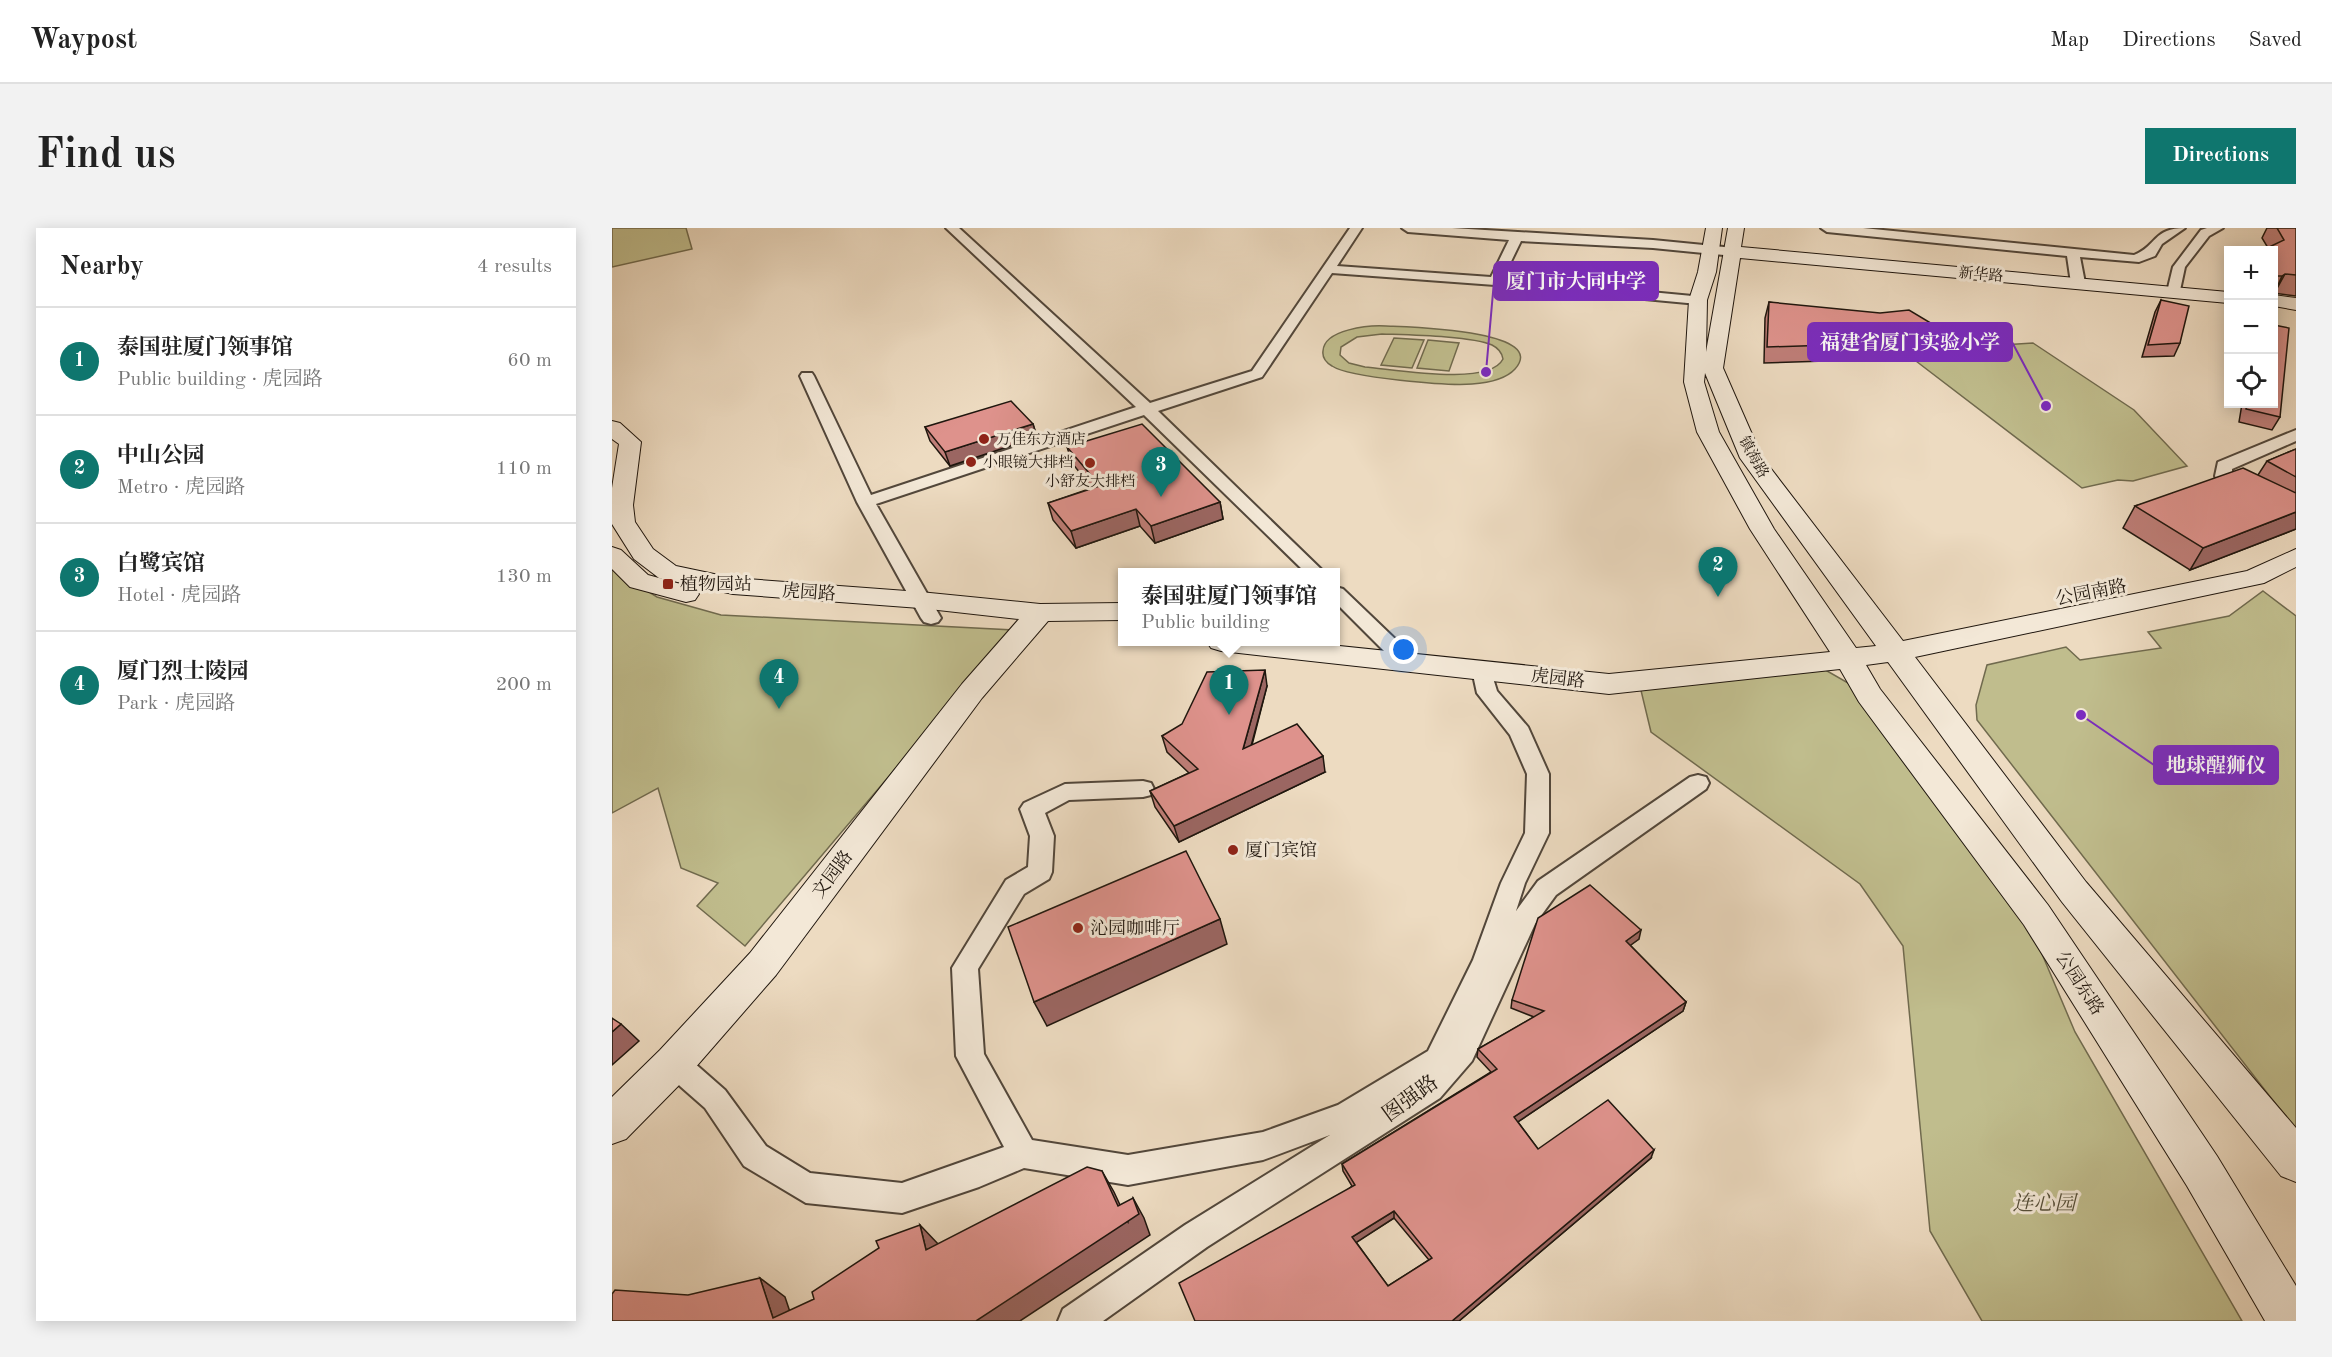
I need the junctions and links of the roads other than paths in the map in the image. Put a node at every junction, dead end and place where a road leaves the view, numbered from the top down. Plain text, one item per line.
1 (952, 228) edge
2 (1356, 228) edge
3 (1408, 228) edge
4 (1736, 228) edge
5 (1827, 228) edge
6 (2179, 228) edge
7 (2217, 228) edge
8 (1517, 237) junction
9 (1712, 239) edge
10 (1734, 252) junction
11 (2073, 255) junction
12 (1329, 269) junction
13 (1495, 281) junction
14 (2078, 283) junction
15 (2174, 292) junction
16 (2224, 297) edge
17 (1698, 300) junction
18 (2278, 302) edge
19 (2296, 304) edge
20 (807, 376) dead end
21 (1147, 409) junction
22 (612, 428) edge
23 (2296, 435) edge
24 (866, 502) junction
25 (2296, 514) edge
26 (2296, 537) edge
27 (612, 555) edge
28 (2296, 557) edge
29 (1310, 568) edge
30 (1340, 597) edge
31 (926, 609) junction
32 (1118, 612) edge
33 (1032, 623) junction
34 (1118, 630) edge
35 (1340, 637) edge
36 (1387, 643) junction
37 (1888, 643) junction
38 (1257, 646) edge
39 (1843, 649) junction
40 (1408, 663) junction
41 (1482, 670) junction
42 (1698, 783) dead end
43 (1143, 789) dead end
44 (675, 1063) junction
45 (612, 1125) edge
46 (1023, 1153) junction
47 (2296, 1162) edge
48 (1075, 1321) edge
49 (2291, 1321) edge

1 - 21 street
2 - 12 street
3 - 8 street
4 - 10 main road, 镇海路
5 - 11 street
6 - 11 street
7 - 15 street
8 - 9 street
8 - 13 street
9 - 10 street
9 - 17 main road, 镇海路
10 - 14 main road, 新华路
10 - 37 main road, 镇海路
11 - 14 street
12 - 13 street
12 - 21 street
13 - 17 street
14 - 15 main road, 新华路
15 - 16 main road, 新华路
17 - 39 main road, 镇海路
18 - 19 main road
20 - 24 street
21 - 24 street
21 - 29 street
22 - 31 main road, 虎园路
23 - 25 street
24 - 31 street
26 - 37 main road, 公园南路
27 - 31 main road, 虎园路
28 - 37 main road, 公园南路
30 - 36 street
31 - 33 main road, 虎园路
32 - 33 main road, 虎园路
33 - 34 main road, 虎园路
33 - 44 main road, 文园路
35 - 36 main road, 虎园路
36 - 39 main road, 虎园路
36 - 40 street
37 - 39 main road, 虎园路
37 - 47 main road
38 - 40 main road, 虎园路
39 - 41 main road, 虎园路
39 - 49 main road, 公园东路
40 - 41 main road, 虎园路
41 - 46 street
42 - 48 street, 图强路
43 - 46 street
44 - 45 main road, 文园路
44 - 46 street

